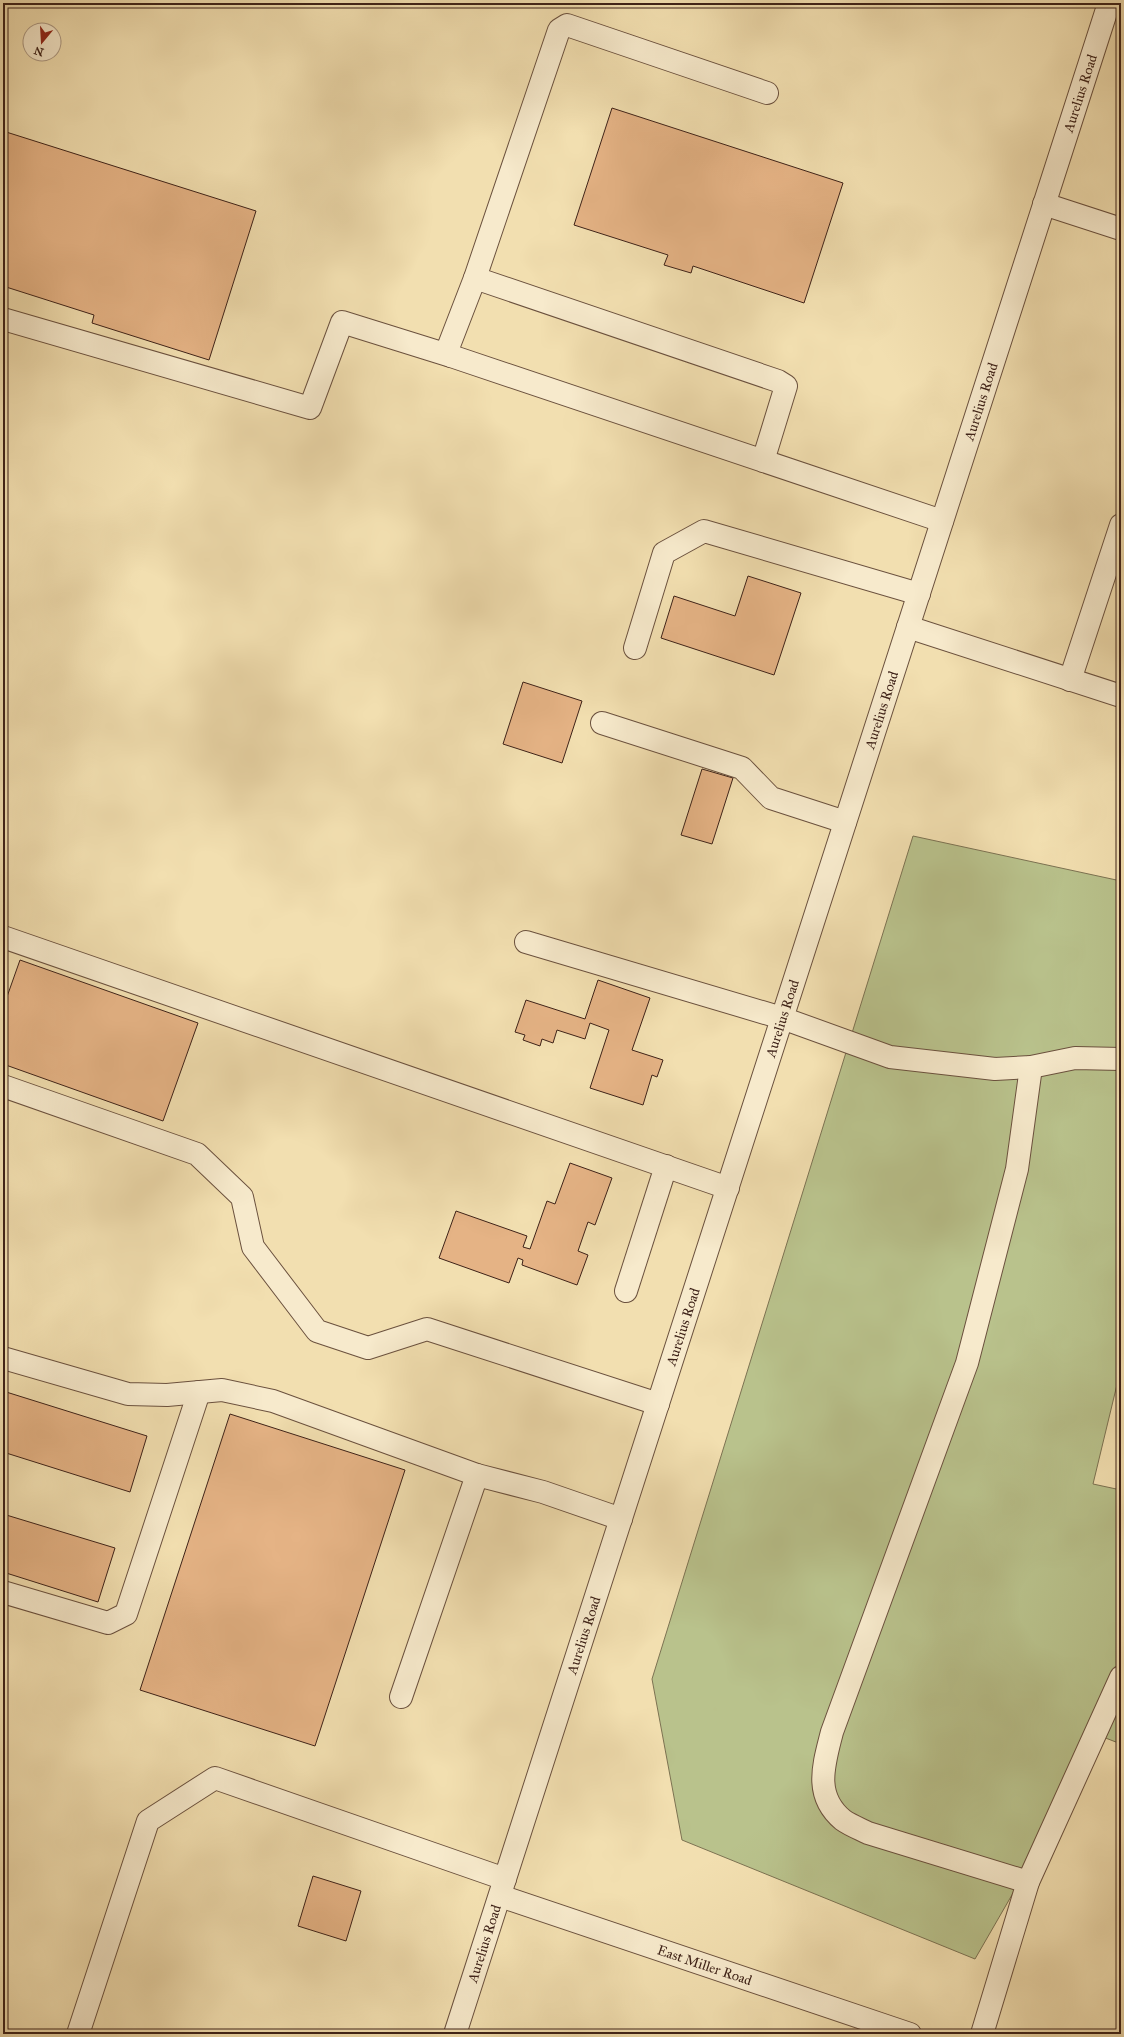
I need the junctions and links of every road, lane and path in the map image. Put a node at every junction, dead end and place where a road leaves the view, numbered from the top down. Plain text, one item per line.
1 (1109, 3) edge
2 (768, 92) dead end
3 (1044, 204) junction
4 (1121, 229) edge
5 (475, 278) junction
6 (3, 319) edge
7 (451, 356) junction
8 (763, 461) junction
9 (942, 521) junction
10 (1121, 524) edge
11 (919, 594) junction
12 (908, 627) junction
13 (635, 648) dead end
14 (1070, 680) junction
15 (1121, 696) edge
16 (602, 723) dead end
17 (845, 822) junction
18 (3, 937) edge
19 (526, 942) dead end
20 (782, 1018) junction
21 (1121, 1059) edge
22 (1031, 1067) junction
23 (3, 1086) edge
24 (666, 1166) junction
25 (728, 1188) junction
26 (626, 1292) dead end
27 (3, 1358) edge
28 (199, 1392) junction
29 (658, 1404) junction
30 (477, 1475) junction
31 (621, 1519) junction
32 (3, 1592) edge
33 (1121, 1677) edge
34 (401, 1697) dead end
35 (1028, 1882) junction
36 (503, 1887) junction
37 (78, 2034) edge
38 (455, 2034) edge
39 (910, 2034) edge
40 (982, 2034) edge

1 - 3 street, Aurelius Road
2 - 5 street
3 - 4 street
3 - 9 street, Aurelius Road
5 - 7 street
5 - 8 street
6 - 7 street
7 - 8 street
8 - 9 street
9 - 11 street, Aurelius Road
10 - 14 street
11 - 12 street, Aurelius Road
11 - 13 street
12 - 14 street
12 - 17 street, Aurelius Road
14 - 15 street
16 - 17 street
17 - 20 street, Aurelius Road
18 - 24 street
19 - 20 street
20 - 22 street
20 - 25 street, Aurelius Road
21 - 22 street
22 - 35 street
23 - 29 street
24 - 25 street
24 - 26 street
25 - 29 street, Aurelius Road
27 - 28 street
28 - 30 street
28 - 32 street
29 - 31 street, Aurelius Road
30 - 31 street
30 - 34 street
31 - 36 street, Aurelius Road
33 - 35 street
35 - 40 street
36 - 37 street, East Miller Road
36 - 38 street, Aurelius Road
36 - 39 street, East Miller Road

